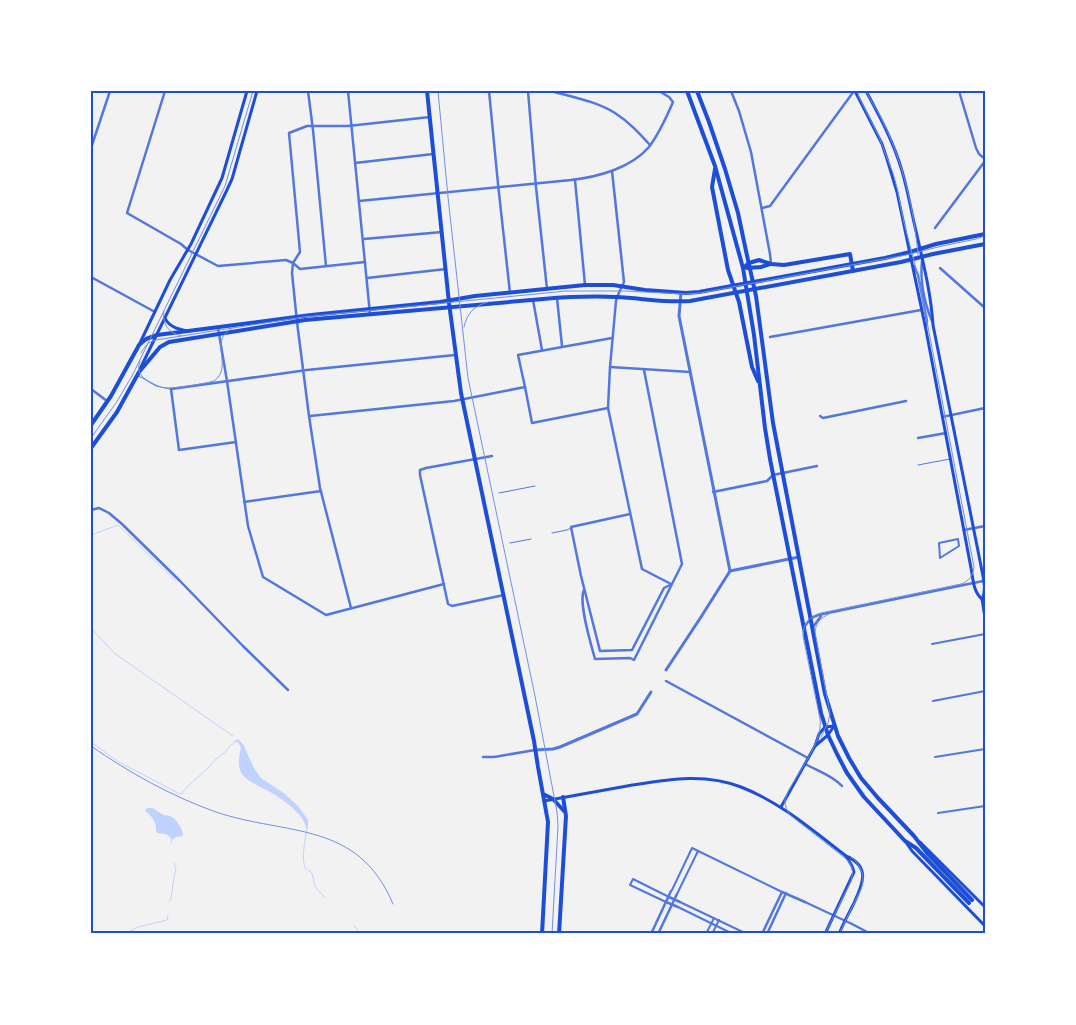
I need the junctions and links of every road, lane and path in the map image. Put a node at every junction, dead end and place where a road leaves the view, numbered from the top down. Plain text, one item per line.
1 (110, 91) edge
2 (165, 91) edge
3 (247, 91) edge
4 (257, 91) edge
5 (308, 91) edge
6 (348, 91) edge
7 (427, 91) edge
8 (489, 91) edge
9 (528, 91) edge
10 (551, 91) edge
11 (659, 91) edge
12 (687, 91) edge
13 (696, 91) edge
14 (731, 91) edge
15 (854, 91) edge
16 (866, 91) edge
17 (959, 91) edge
18 (430, 117) junction
19 (351, 125) junction
20 (313, 126) junction
21 (650, 145) junction
22 (91, 148) edge
23 (434, 154) junction
24 (985, 160) edge
25 (355, 162) junction
26 (715, 166) junction
27 (612, 170) junction
28 (575, 180) junction
29 (536, 183) junction
30 (498, 188) junction
31 (438, 194) junction
32 (359, 202) junction
33 (762, 208) junction
34 (935, 228) dead end
35 (442, 232) junction
36 (985, 234) edge
37 (363, 239) junction
38 (985, 244) edge
39 (920, 248) junction
40 (188, 250) junction
41 (910, 252) junction
42 (196, 254) junction
43 (922, 257) junction
44 (911, 260) junction
45 (365, 262) junction
46 (293, 263) junction
47 (748, 263) junction
48 (852, 263) junction
49 (771, 264) junction
50 (326, 266) junction
51 (743, 268) junction
52 (940, 268) dead end
53 (446, 269) junction
54 (750, 269) junction
55 (853, 271) junction
56 (91, 277) edge
57 (367, 278) junction
58 (585, 285) junction
59 (734, 286) junction
60 (622, 287) junction
61 (547, 289) junction
62 (736, 292) junction
63 (510, 293) junction
64 (681, 293) junction
65 (617, 297) junction
66 (557, 298) junction
67 (533, 300) junction
68 (449, 301) junction
69 (680, 302) junction
70 (450, 307) junction
71 (985, 308) edge
72 (370, 309) junction
73 (921, 310) junction
74 (155, 312) junction
75 (370, 314) junction
76 (165, 318) junction
77 (296, 319) junction
78 (218, 328) junction
79 (926, 330) junction
80 (187, 331) junction
81 (219, 334) junction
82 (157, 335) junction
83 (770, 337) dead end
84 (613, 338) junction
85 (562, 346) junction
86 (137, 347) junction
87 (542, 350) junction
88 (455, 355) junction
89 (610, 367) junction
90 (304, 370) junction
91 (644, 370) junction
92 (690, 372) junction
93 (138, 373) junction
94 (227, 381) junction
95 (760, 385) junction
96 (525, 387) junction
97 (91, 389) edge
98 (171, 389) junction
99 (462, 399) junction
100 (107, 401) junction
101 (906, 401) dead end
102 (608, 408) junction
103 (985, 408) edge
104 (951, 415) junction
105 (309, 416) junction
106 (820, 416) dead end
107 (942, 417) junction
108 (91, 425) edge
109 (922, 432) dead end
110 (946, 433) junction
111 (923, 437) junction
112 (918, 438) dead end
113 (236, 442) junction
114 (91, 448) edge
115 (492, 456) dead end
116 (475, 458) junction
117 (951, 459) junction
118 (918, 464) dead end
119 (817, 466) dead end
120 (783, 473) junction
121 (773, 475) junction
122 (535, 486) dead end
123 (321, 491) junction
124 (713, 492) junction
125 (499, 493) dead end
126 (244, 502) junction
127 (91, 510) edge
128 (630, 514) junction
129 (985, 526) edge
130 (571, 527) junction
131 (973, 528) junction
132 (964, 530) junction
133 (552, 533) dead end
134 (531, 538) dead end
135 (510, 542) dead end
136 (948, 553) joint
137 (799, 557) junction
138 (790, 558) junction
139 (730, 571) junction
140 (984, 580) edge
141 (974, 583) junction
142 (444, 584) junction
143 (671, 584) junction
144 (584, 590) junction
145 (504, 595) junction
146 (982, 599) junction
147 (352, 608) junction
148 (823, 615) junction
149 (811, 618) junction
150 (985, 618) edge
151 (813, 628) junction
152 (804, 630) junction
153 (985, 634) edge
154 (932, 644) dead end
155 (666, 670) dead end
156 (666, 681) dead end
157 (288, 690) dead end
158 (651, 692) dead end
159 (985, 692) edge
160 (933, 701) dead end
161 (834, 726) junction
162 (825, 727) junction
163 (828, 735) junction
164 (815, 746) junction
165 (985, 749) edge
166 (536, 750) junction
167 (483, 757) dead end
168 (935, 757) dead end
169 (808, 758) junction
170 (805, 764) junction
171 (842, 786) dead end
172 (543, 794) junction
173 (563, 798) junction
174 (553, 799) junction
175 (544, 800) junction
176 (985, 806) edge
177 (781, 807) junction
178 (565, 812) junction
179 (938, 813) dead end
180 (914, 836) junction
181 (905, 841) junction
182 (698, 851) junction
183 (846, 856) junction
184 (675, 883) junction
185 (681, 886) junction
186 (671, 891) joint
187 (782, 892) junction
188 (677, 894) joint
189 (786, 894) junction
190 (668, 897) junction
191 (675, 899) junction
192 (666, 902) junction
193 (680, 902) joint
194 (805, 902) joint
195 (672, 904) junction
196 (678, 907) joint
197 (985, 907) edge
198 (695, 909) junction
199 (774, 909) junction
200 (778, 911) junction
201 (692, 914) junction
202 (658, 918) junction
203 (714, 918) junction
204 (719, 920) junction
205 (664, 921) junction
206 (711, 923) junction
207 (852, 924) joint
208 (716, 926) junction
209 (985, 926) edge
210 (542, 934) edge
211 (559, 934) edge
212 (652, 934) edge
213 (658, 934) edge
214 (706, 934) edge
215 (712, 934) edge
216 (732, 934) edge
217 (747, 934) edge
218 (762, 934) edge
219 (767, 934) edge
220 (825, 934) edge
221 (838, 934) edge
222 (871, 934) edge

1 - 22 street
2 - 40 street
3 - 40 main road
4 - 42 main road
5 - 20 street
6 - 19 street
7 - 18 main road
8 - 30 street
9 - 29 street
10 - 21 street
11 - 21 street
12 - 26 main road
13 - 47 main road
14 - 33 street
15 - 33 street
15 - 41 main road
16 - 39 main road
17 - 24 street
18 - 19 street
18 - 23 main road
19 - 20 street
19 - 25 street
20 - 46 street
20 - 50 street
21 - 27 street
23 - 25 street
23 - 31 main road
24 - 34 street
25 - 32 street
26 - 51 main road
26 - 59 main road
27 - 28 street
27 - 60 street
28 - 29 street
28 - 58 street
29 - 30 street
29 - 61 street
30 - 31 street
30 - 63 street
31 - 32 street
31 - 35 main road
32 - 37 street
33 - 49 street
35 - 37 street
35 - 53 main road
36 - 39 main road
37 - 45 street
38 - 43 main road
39 - 41 main road
39 - 43 main road
40 - 42 street
40 - 74 main road
41 - 44 main road
41 - 48 main road
42 - 46 street
42 - 76 main road
43 - 44 main road
43 - 104 main road
44 - 55 main road
44 - 73 main road
44 - 79 street
45 - 50 street
45 - 57 street
46 - 50 street
46 - 77 street
47 - 49 main road
47 - 51 main road
47 - 54 main road
48 - 49 main road
48 - 55 main road
48 - 59 main road
49 - 54 main road
51 - 54 main road
51 - 95 main road
52 - 71 street
53 - 57 street
53 - 68 main road
54 - 120 main road
55 - 62 main road
56 - 74 street
57 - 72 street
58 - 60 main road
58 - 61 main road
59 - 62 main road
59 - 64 main road
60 - 64 main road
60 - 65 street
61 - 63 main road
62 - 69 main road
62 - 95 main road
63 - 68 main road
64 - 69 street
65 - 66 main road
65 - 69 main road
65 - 84 street
66 - 67 main road
66 - 85 street
67 - 70 main road
67 - 87 street
68 - 70 main road
68 - 72 main road
69 - 92 street
70 - 75 main road
70 - 88 main road
72 - 75 street
72 - 77 main road
73 - 79 main road
73 - 83 street
74 - 86 main road
75 - 77 main road
76 - 80 main road
76 - 82 main road
77 - 78 main road
77 - 81 main road
77 - 90 street
78 - 80 main road
78 - 81 street
79 - 107 main road
80 - 82 main road
81 - 93 main road
81 - 94 street
82 - 86 main road
82 - 93 main road
84 - 85 street
84 - 89 street
85 - 87 street
86 - 100 main road
87 - 96 street
88 - 90 street
88 - 99 main road
89 - 91 street
89 - 102 street
90 - 94 street
90 - 105 street
91 - 92 street
91 - 143 street
92 - 124 street
93 - 98 lane
93 - 114 main road
94 - 98 street
94 - 113 street
95 - 121 main road
96 - 99 street
96 - 102 street
97 - 100 street
98 - 113 street
99 - 105 street
99 - 116 main road
100 - 108 main road
101 - 106 street
102 - 128 street
103 - 104 street
104 - 107 street
104 - 131 main road
105 - 123 street
107 - 110 main road
109 - 111 street
110 - 111 street
110 - 117 main road
111 - 112 street
113 - 126 street
115 - 116 street
116 - 142 street
116 - 145 main road
117 - 118 lane
117 - 132 main road
119 - 120 street
120 - 121 street
120 - 137 main road
121 - 124 street
121 - 138 main road
122 - 125 lane
123 - 126 street
123 - 147 street
124 - 139 street
126 - 147 street
127 - 157 street
128 - 130 street
128 - 143 street
129 - 131 street
130 - 133 lane
130 - 144 street
131 - 132 street
131 - 140 main road
132 - 141 main road
134 - 135 lane
136 - 136 street
137 - 138 street
137 - 149 main road
138 - 139 street
138 - 152 main road
139 - 155 street
140 - 141 street
140 - 146 main road
141 - 146 main road
141 - 148 street
142 - 145 street
142 - 147 street
143 - 144 street
143 - 144 street
145 - 166 main road
146 - 150 main road
148 - 149 street
148 - 151 street
149 - 151 main road
149 - 152 street
151 - 161 main road
152 - 162 main road
153 - 154 street
156 - 169 street
158 - 166 street
159 - 160 street
161 - 162 main road
161 - 163 main road
161 - 180 main road
162 - 163 main road
162 - 164 main road
163 - 164 main road
163 - 181 main road
164 - 169 main road
165 - 168 street
166 - 167 street
166 - 172 main road
169 - 170 main road
170 - 171 street
170 - 177 main road
172 - 174 main road
172 - 175 main road
173 - 174 main road
173 - 177 main road
173 - 178 main road
174 - 175 main road
174 - 178 main road
175 - 210 main road
176 - 179 street
177 - 183 main road
178 - 211 main road
180 - 181 main road
180 - 197 main road
181 - 209 main road
182 - 184 street
182 - 185 street
182 - 187 street
183 - 220 main road
183 - 221 main road
184 - 185 street
184 - 186 street
185 - 188 street
186 - 190 street
187 - 189 street
187 - 199 street
188 - 191 street
189 - 194 street
189 - 200 street
190 - 191 street
190 - 192 street
190 - 192 street
191 - 193 street
191 - 195 street
192 - 195 street
192 - 202 street
193 - 198 street
194 - 207 street
195 - 196 street
195 - 205 street
196 - 201 street
198 - 201 street
198 - 203 street
199 - 200 street
199 - 218 street
200 - 219 street
201 - 206 street
202 - 205 street
202 - 212 street
203 - 204 street
203 - 206 street
204 - 208 street
204 - 217 street
205 - 213 street
206 - 208 street
206 - 214 street
207 - 222 street
208 - 215 street
208 - 216 street

